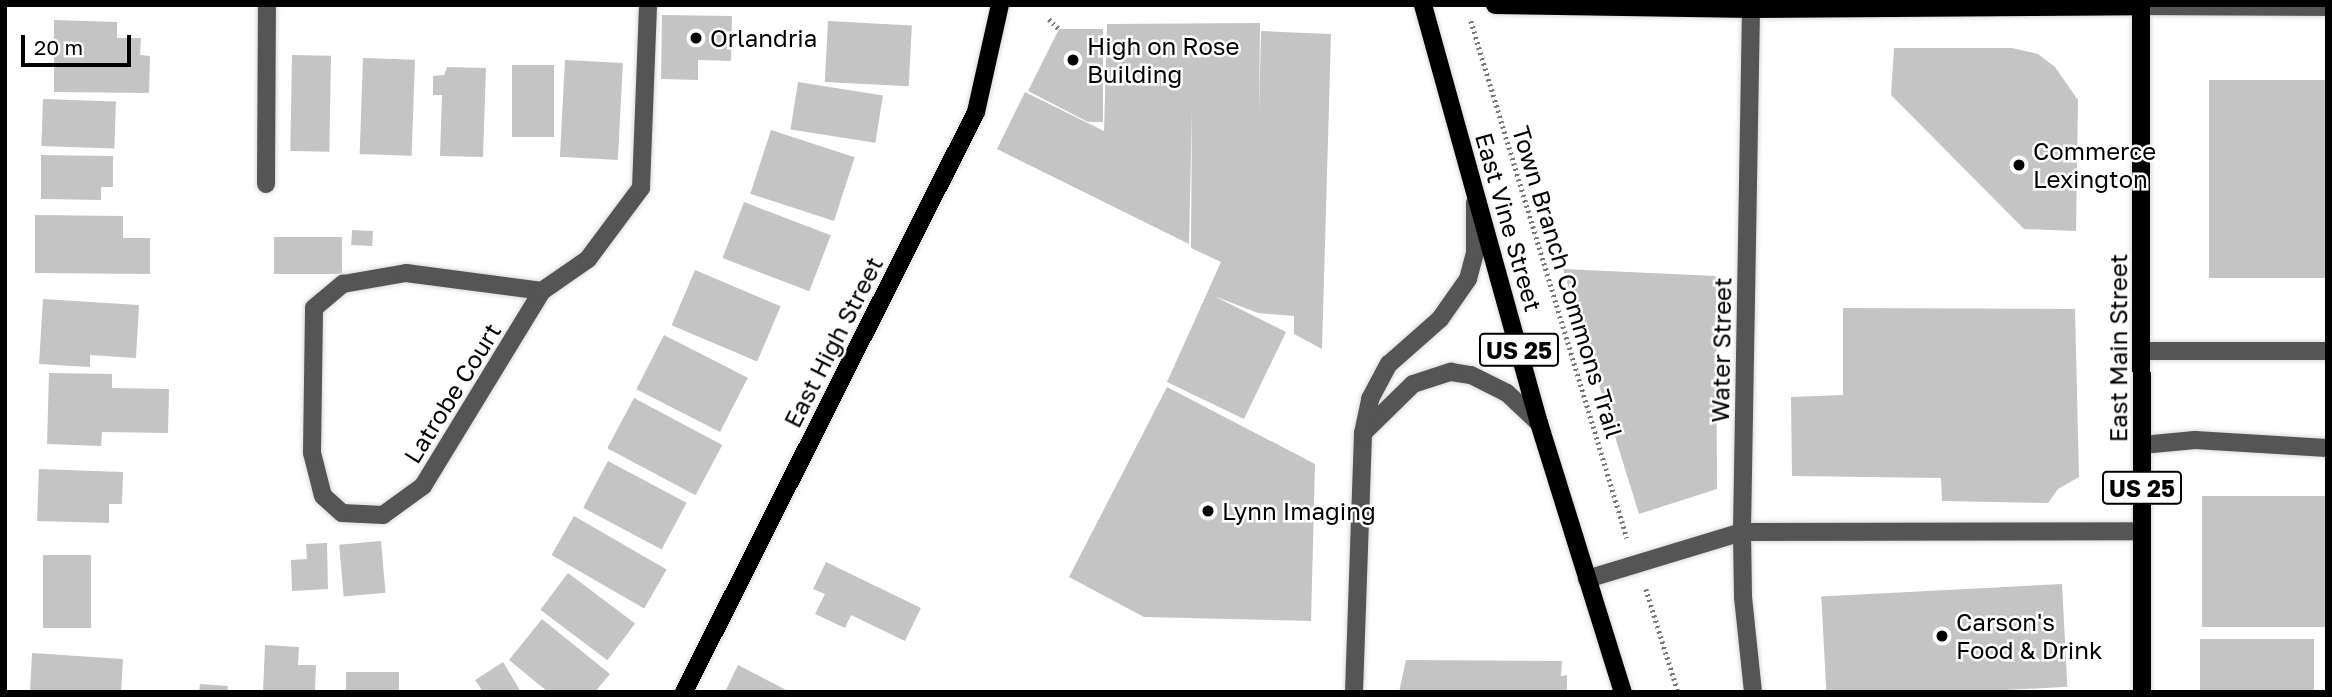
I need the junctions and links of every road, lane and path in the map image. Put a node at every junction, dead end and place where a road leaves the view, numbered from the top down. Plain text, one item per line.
1 (267, 5) edge
2 (648, 5) edge
3 (1000, 5) edge
4 (1423, 5) edge
5 (1495, 5) edge
6 (2141, 5) edge
7 (2327, 7) edge
8 (1751, 9) junction
9 (1049, 19) dead end
10 (1059, 29) dead end
11 (1475, 36) dead end
12 (266, 184) dead end
13 (1475, 189) junction
14 (542, 291) junction
15 (2142, 351) junction
16 (2327, 351) edge
17 (1539, 423) junction
18 (1363, 433) junction
19 (2142, 445) junction
20 (2327, 448) edge
21 (2142, 531) junction
22 (1742, 532) junction
23 (1627, 539) dead end
24 (1587, 579) junction
25 (1649, 596) dead end
26 (684, 692) edge
27 (1354, 692) edge
28 (1623, 692) edge
29 (1678, 692) edge
30 (1753, 692) edge
31 (2142, 692) edge

1 - 12 street
2 - 14 street, Latrobe Court
3 - 26 main road, East High Street
4 - 13 main road, East Vine Street / US 25
5 - 8 main road
6 - 7 street
6 - 8 main road
6 - 15 main road, East Main Street / US 25
8 - 22 street, Water Street
9 - 10 path
11 - 23 path, Town Branch Commons Trail
13 - 17 main road, East Vine Street / US 25
13 - 18 street
14 - 14 street, Latrobe Court
15 - 16 street
15 - 19 main road, East Main Street / US 25
17 - 18 street
17 - 24 main road, East Vine Street / US 25
18 - 27 street
19 - 20 street
19 - 21 main road, East Main Street / US 25
21 - 22 street
21 - 31 main road, East Main Street / US 25
22 - 24 street
22 - 30 street, Water Street
24 - 28 main road, East Vine Street / US 25
25 - 29 path

